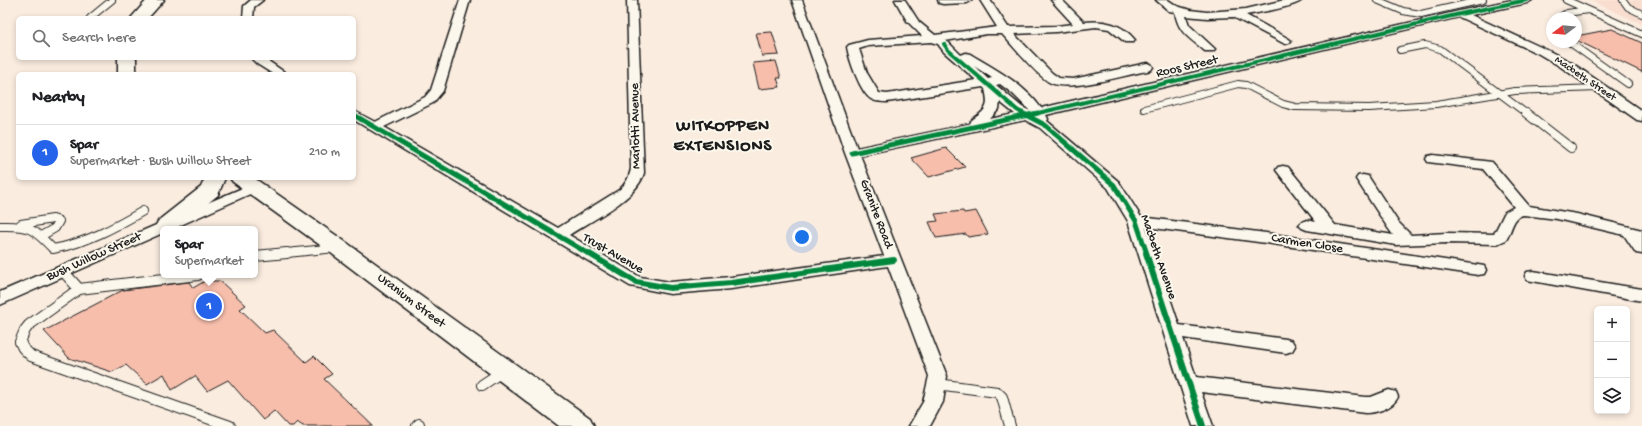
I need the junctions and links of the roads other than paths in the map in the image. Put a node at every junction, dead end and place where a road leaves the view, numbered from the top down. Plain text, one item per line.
1 (112, 0) edge
2 (156, 0) edge
3 (258, 0) edge
4 (465, 0) edge
5 (632, 0) edge
6 (797, 0) edge
7 (900, 0) edge
8 (967, 0) edge
9 (985, 0) edge
10 (1056, 0) edge
11 (1161, 0) edge
12 (1297, 0) edge
13 (1377, 0) edge
14 (1483, 0) edge
15 (1527, 0) edge
16 (1566, 0) edge
17 (1623, 0) edge
18 (943, 1) dead end
19 (1588, 10) junction
20 (1180, 12) junction
21 (1574, 12) edge
22 (1234, 13) junction
23 (1460, 14) junction
24 (1642, 14) edge
25 (92, 16) edge
26 (141, 16) edge
27 (248, 16) edge
28 (1082, 26) junction
29 (1004, 30) junction
30 (1642, 34) edge
31 (1129, 40) dead end
32 (938, 41) junction
33 (1285, 41) dead end
34 (1577, 48) edge
35 (1209, 49) dead end
36 (1400, 50) dead end
37 (127, 60) edge
38 (259, 60) edge
39 (1147, 67) dead end
40 (127, 72) edge
41 (278, 72) edge
42 (1002, 80) junction
43 (1628, 84) dead end
44 (988, 85) junction
45 (1599, 88) junction
46 (1501, 94) junction
47 (1144, 109) dead end
48 (356, 116) edge
49 (1642, 117) edge
50 (1037, 118) junction
51 (970, 127) junction
52 (375, 128) junction
53 (1571, 148) dead end
54 (852, 153) junction
55 (1433, 159) dead end
56 (1283, 170) dead end
57 (1363, 179) dead end
58 (214, 180) edge
59 (247, 182) edge
60 (1524, 210) junction
61 (142, 211) dead end
62 (1136, 221) junction
63 (18, 224) junction
64 (167, 225) joint
65 (1307, 225) dead end
66 (0, 226) edge
67 (160, 228) edge
68 (1329, 228) junction
69 (1635, 233) edge
70 (558, 235) junction
71 (41, 236) junction
72 (1407, 240) junction
73 (339, 248) junction
74 (1642, 249) edge
75 (258, 256) edge
76 (894, 260) junction
77 (1478, 270) dead end
78 (63, 271) junction
79 (1533, 276) dead end
80 (173, 278) edge
81 (80, 289) junction
82 (1642, 295) edge
83 (0, 300) edge
84 (1172, 330) junction
85 (1286, 346) dead end
86 (503, 371) junction
87 (1189, 383) junction
88 (937, 384) junction
89 (482, 385) dead end
90 (1389, 397) dead end
91 (230, 426) edge
92 (580, 426) edge
93 (919, 426) edge
94 (1010, 426) edge
95 (1203, 426) edge

1 - 25 lane
2 - 26 street
3 - 27 street
4 - 52 street
5 - 70 street, Marlotti Avenue
6 - 54 street, Granite Road
7 - 32 street
8 - 18 street
9 - 29 street
10 - 28 street
11 - 20 street
12 - 22 street
13 - 14 lane
15 - 23 street, Roos Street
16 - 19 lane
17 - 24 lane
19 - 21 lane
19 - 30 lane
20 - 22 street
20 - 35 street
22 - 33 street
23 - 45 street, Macbeth Street
23 - 50 street, Roos Street
28 - 29 street
28 - 31 street
29 - 32 street
29 - 39 street
32 - 42 street
32 - 44 street
32 - 44 street
34 - 43 lane
36 - 46 lane
37 - 40 street
38 - 41 street
42 - 44 street
42 - 50 street
44 - 50 street
44 - 51 street
45 - 46 lane
45 - 49 street, Macbeth Street
46 - 47 lane
46 - 53 lane
48 - 52 street, Trust Avenue
50 - 51 street, Roos Street
50 - 62 street, Macbeth Avenue
51 - 54 street, Roos Street
52 - 70 street, Trust Avenue
54 - 76 street, Granite Road
55 - 60 street
56 - 68 street
57 - 72 street
58 - 64 street
59 - 64 street, Bush Willow Street
59 - 73 street, Uranium Street
60 - 69 street
60 - 72 street
61 - 71 lane
62 - 77 street, Carmen Close
62 - 84 street, Macbeth Avenue
63 - 66 lane
63 - 71 lane
63 - 71 lane
65 - 68 street
67 - 78 street, Bush Willow Street
68 - 72 street
69 - 74 street
70 - 76 street, Trust Avenue
73 - 75 lane
73 - 86 street, Uranium Street
76 - 88 street, Granite Road
78 - 81 lane
78 - 83 street, Bush Willow Street
79 - 82 street
80 - 81 lane
81 - 91 lane
84 - 85 street
84 - 87 street, Macbeth Avenue
86 - 89 lane
86 - 92 street, Uranium Street
87 - 90 street
87 - 95 street, Macbeth Avenue
88 - 93 street, Granite Road
88 - 94 lane

